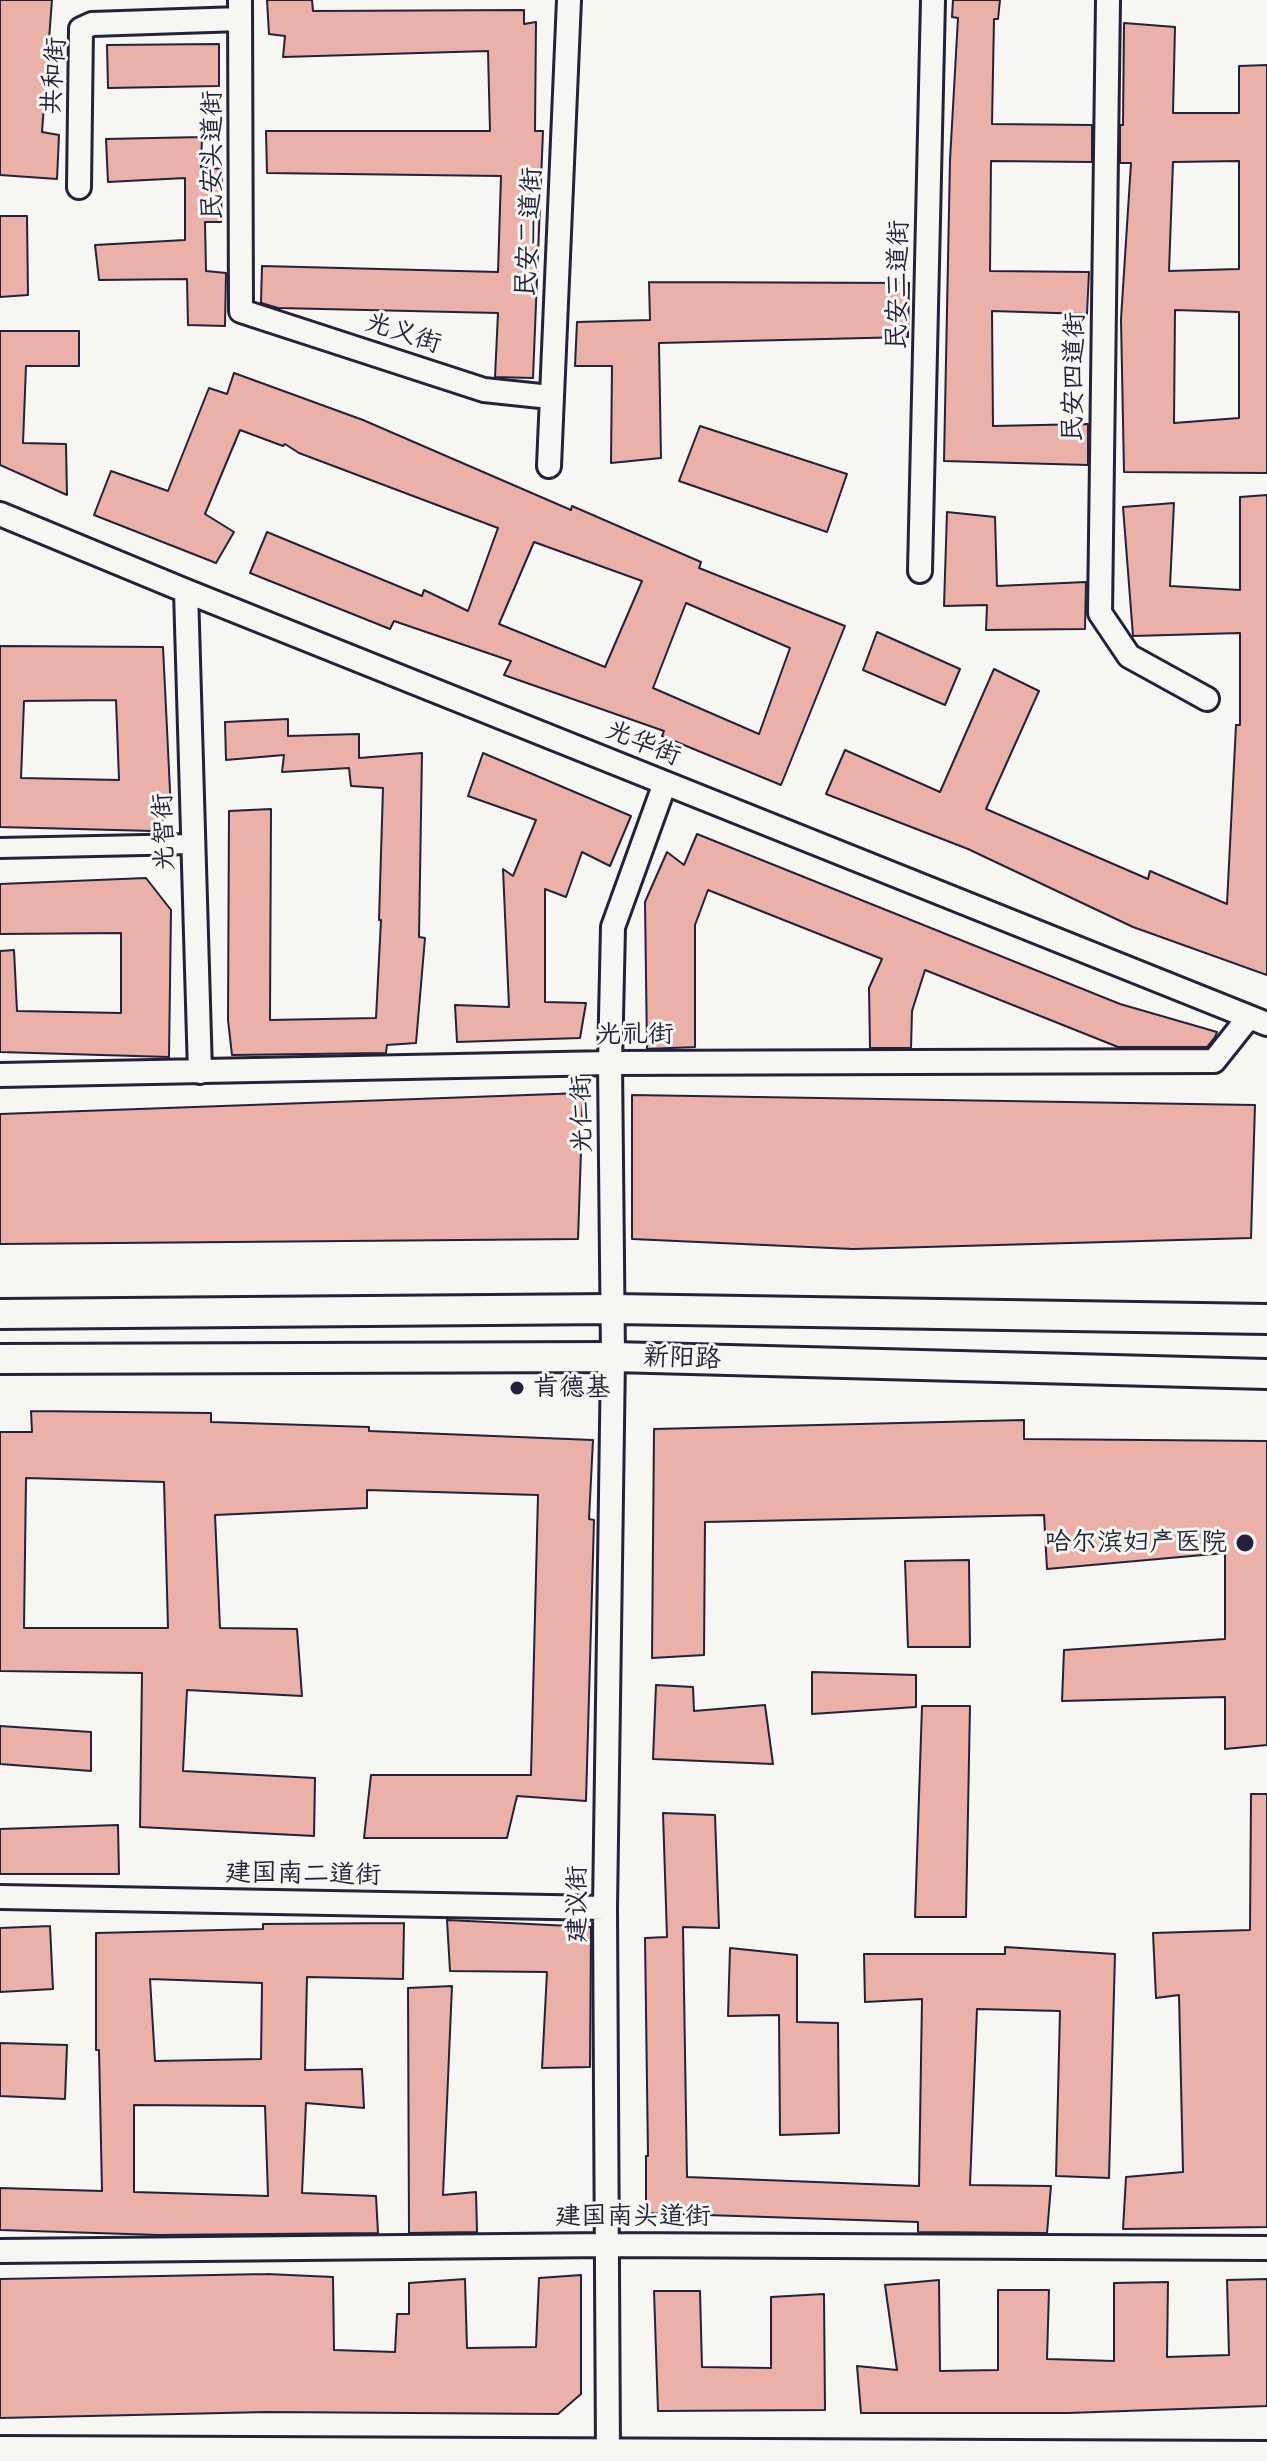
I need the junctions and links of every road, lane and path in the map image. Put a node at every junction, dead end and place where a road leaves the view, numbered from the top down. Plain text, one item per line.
1 (569, 0) edge
2 (933, 0) edge
3 (1108, 0) edge
4 (240, 9) edge
5 (79, 187) dead end
6 (241, 311) joint
7 (550, 397) junction
8 (549, 466) dead end
9 (0, 514) edge
10 (920, 571) dead end
11 (186, 591) junction
12 (1207, 699) dead end
13 (665, 783) junction
14 (193, 844) junction
15 (0, 848) edge
16 (1258, 1020) edge
17 (610, 1063) junction
18 (200, 1072) junction
19 (0, 1075) edge
20 (613, 1309) junction
21 (0, 1314) edge
22 (1267, 1319) edge
23 (613, 1357) junction
24 (0, 1359) edge
25 (1267, 1374) edge
26 (0, 1897) edge
27 (605, 1908) junction
28 (606, 2245) junction
29 (1267, 2248) edge
30 (0, 2251) edge
31 (0, 2451) edge
32 (608, 2453) junction
33 (1267, 2456) edge

1 - 7 street, 民安二道街
2 - 10 street, 民安三道街
3 - 12 street, 民安四道街
4 - 5 street, 共和街
4 - 6 street, 民安头道街
6 - 7 street, 光义街
7 - 8 street, 民安二道街
9 - 11 street, 光华街
11 - 13 street, 光华街
11 - 14 street, 光智街
13 - 16 street, 光华街
13 - 17 street, 光仁街
14 - 15 street
14 - 18 street, 光智街
16 - 17 street, 光礼街
17 - 18 street, 光礼街
17 - 20 street, 光仁街
18 - 19 street, 光礼街
20 - 21 main road, 新阳路
20 - 22 main road, 新阳路
20 - 23 street, 光仁街
23 - 24 main road, 新阳路
23 - 25 main road, 新阳路
23 - 27 street, 建议街
26 - 27 street, 建国南二道街
27 - 28 street, 建议街
28 - 29 street, 建国南头道街
28 - 30 street, 建国南头道街
28 - 32 street, 建议街
31 - 32 main road
32 - 33 main road

